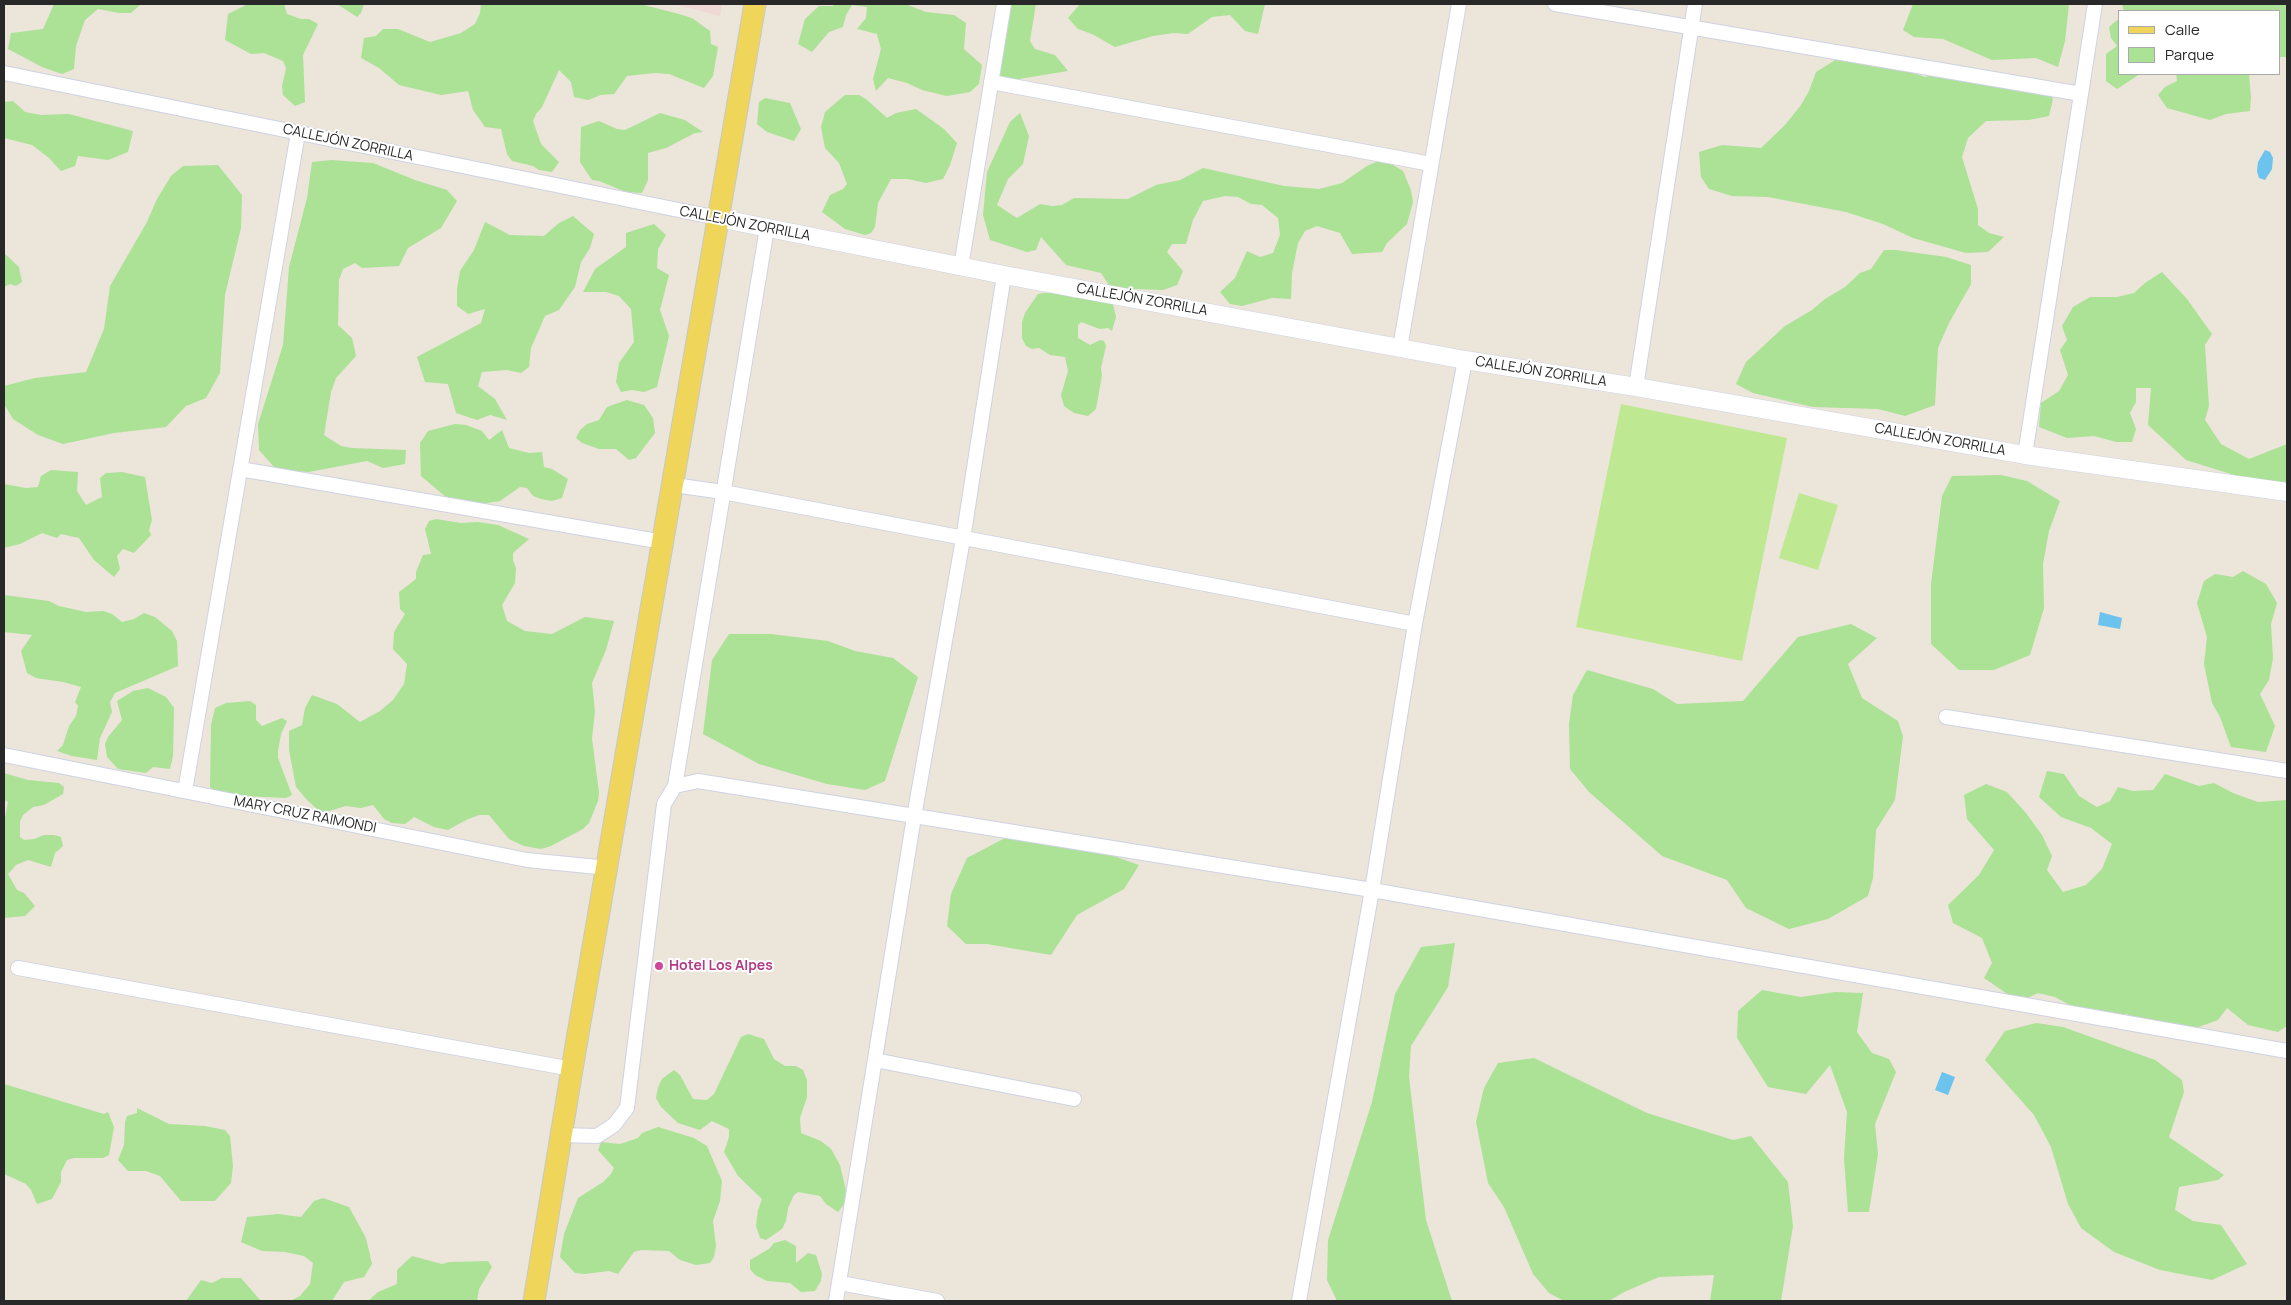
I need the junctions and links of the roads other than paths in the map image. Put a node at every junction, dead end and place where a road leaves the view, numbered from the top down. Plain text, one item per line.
1 (755, 4) edge
2 (1004, 4) edge
3 (1459, 4) edge
4 (1555, 4) edge
5 (1695, 4) edge
6 (2095, 4) edge
7 (1691, 27) junction
8 (4, 73) edge
9 (991, 82) junction
10 (2081, 94) junction
11 (298, 133) junction
12 (1431, 164) junction
13 (718, 218) junction
14 (767, 228) junction
15 (961, 266) junction
16 (1004, 275) junction
17 (1400, 348) junction
18 (1465, 360) junction
19 (1636, 387) junction
20 (2025, 454) junction
21 (240, 469) junction
22 (674, 485) junction
23 (723, 492) junction
24 (2287, 492) edge
25 (963, 539) junction
26 (663, 542) junction
27 (1415, 624) junction
28 (1946, 716) dead end
29 (4, 755) edge
30 (2287, 771) edge
31 (675, 786) junction
32 (185, 791) junction
33 (914, 817) junction
34 (608, 868) junction
35 (1372, 890) junction
36 (18, 968) dead end
37 (2287, 1051) edge
38 (875, 1060) junction
39 (572, 1069) junction
40 (1074, 1099) dead end
41 (561, 1134) junction
42 (840, 1283) junction
43 (534, 1301) edge
44 (836, 1301) edge
45 (936, 1301) edge
46 (1299, 1301) edge

1 - 13 main road
2 - 9 street
3 - 12 street
4 - 7 street
5 - 7 street
6 - 10 street
7 - 10 street
7 - 19 street
8 - 11 street, CALLEJÓN ZORRILLA
9 - 12 street
9 - 15 street
10 - 20 street
11 - 13 street, CALLEJÓN ZORRILLA
11 - 21 street
12 - 17 street
13 - 14 street, CALLEJÓN ZORRILLA
13 - 22 main road
14 - 15 street, CALLEJÓN ZORRILLA
14 - 23 street
15 - 16 street, CALLEJÓN ZORRILLA
16 - 17 street, CALLEJÓN ZORRILLA
16 - 25 street
17 - 18 street, CALLEJÓN ZORRILLA
18 - 19 street, CALLEJÓN ZORRILLA
18 - 27 street
19 - 20 street, CALLEJÓN ZORRILLA
20 - 24 street, CALLEJÓN ZORRILLA
21 - 26 street
21 - 32 street
22 - 23 street
22 - 26 main road
23 - 25 street
23 - 31 street
25 - 27 street
25 - 33 street
26 - 34 main road
27 - 35 street
28 - 30 street
29 - 32 street, MARY CRUZ RAIMONDI
31 - 33 street
31 - 41 street
32 - 34 street, MARY CRUZ RAIMONDI
33 - 35 street
33 - 38 street
34 - 39 main road
35 - 37 street
35 - 46 street
36 - 39 street
38 - 40 street
38 - 42 street
39 - 41 main road
41 - 43 main road
42 - 44 street
42 - 45 street

